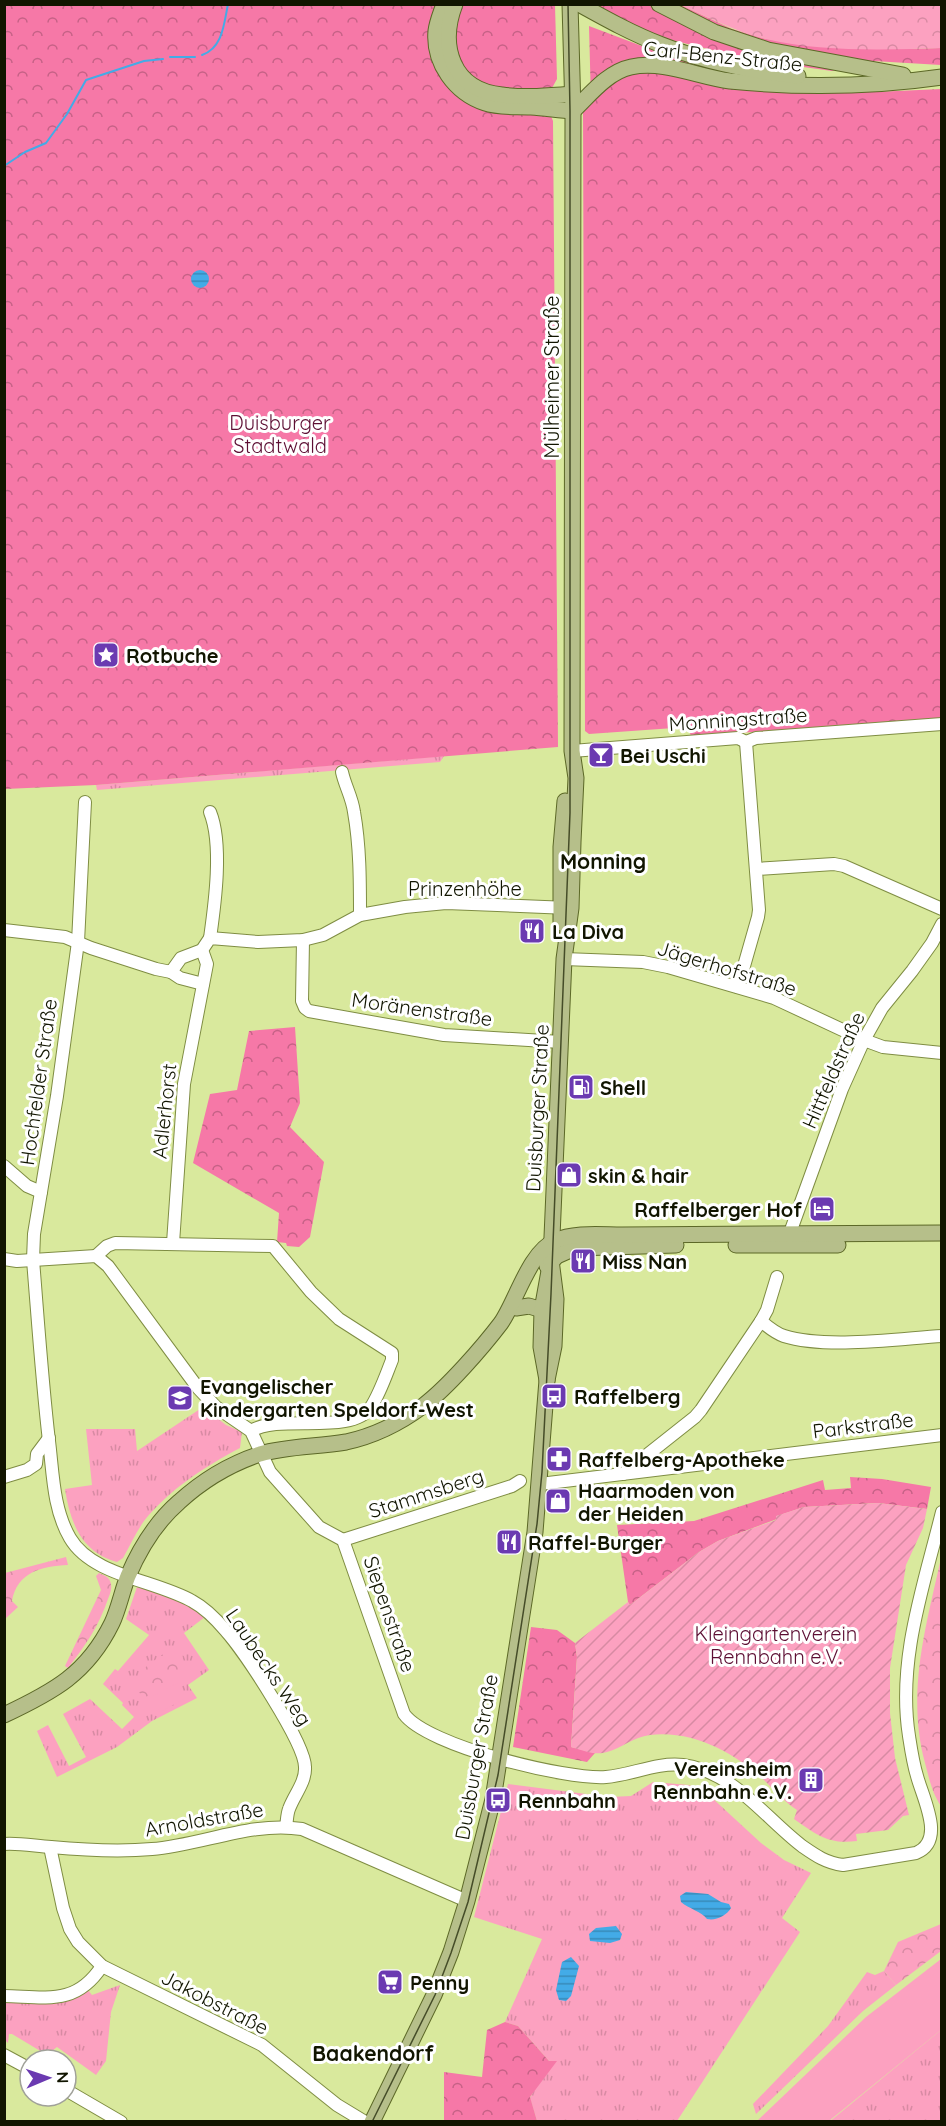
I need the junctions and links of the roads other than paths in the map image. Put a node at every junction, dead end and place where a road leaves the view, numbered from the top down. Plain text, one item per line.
1 (579, 4) edge
2 (659, 4) edge
3 (452, 6) edge
4 (570, 12) edge
5 (934, 78) edge
6 (878, 82) junction
7 (572, 94) junction
8 (573, 111) junction
9 (942, 724) edge
10 (746, 742) junction
11 (572, 750) junction
12 (342, 772) dead end
13 (85, 802) dead end
14 (210, 812) dead end
15 (756, 869) junction
16 (565, 908) junction
17 (942, 909) edge
18 (360, 915) junction
19 (942, 924) edge
20 (4, 930) edge
21 (210, 938) junction
22 (303, 940) junction
23 (78, 942) junction
24 (202, 950) junction
25 (564, 959) junction
26 (171, 972) junction
27 (203, 984) junction
28 (738, 987) junction
29 (864, 1040) junction
30 (561, 1042) junction
31 (942, 1053) edge
32 (4, 1166) edge
33 (41, 1192) junction
34 (942, 1233) edge
35 (788, 1240) junction
36 (552, 1242) junction
37 (173, 1243) junction
38 (942, 1244) edge
39 (96, 1256) junction
40 (4, 1259) edge
41 (33, 1260) junction
42 (552, 1260) junction
43 (777, 1277) dead end
44 (542, 1310) junction
45 (511, 1312) junction
46 (761, 1321) junction
47 (942, 1336) edge
48 (547, 1380) junction
49 (251, 1431) junction
50 (942, 1435) edge
51 (49, 1438) junction
52 (261, 1454) junction
53 (622, 1475) junction
54 (4, 1477) edge
55 (520, 1481) dead end
56 (540, 1484) junction
57 (942, 1512) edge
58 (343, 1540) junction
59 (128, 1576) junction
60 (4, 1715) edge
61 (500, 1759) junction
62 (286, 1827) junction
63 (4, 1844) edge
64 (50, 1847) junction
65 (467, 1901) junction
66 (102, 1966) junction
67 (4, 1996) edge
68 (4, 2055) edge
69 (18, 2063) edge
70 (78, 2097) edge
71 (121, 2121) edge
72 (365, 2121) edge
73 (372, 2121) edge

1 - 6 main road, Carl-Benz-Straße
2 - 5 main road
3 - 7 main road
3 - 8 main road
4 - 7 main road, Mülheimer Straße
5 - 6 main road, Carl-Benz-Straße
6 - 8 main road, Carl-Benz-Straße
7 - 8 main road, Mülheimer Straße
8 - 11 main road, Mülheimer Straße
9 - 10 street, Monningstraße
10 - 11 street, Monningstraße
10 - 15 street
11 - 16 main road, Duisburger Straße
12 - 18 street
13 - 23 street, Hochfelder Straße
14 - 21 street
15 - 17 street
15 - 28 street
16 - 18 street, Prinzenhöhe
16 - 25 main road, Duisburger Straße
18 - 22 street, Prinzenhöhe
19 - 29 street, Hittfeldstraße
20 - 23 street
21 - 22 street, Prinzenhöhe
21 - 24 street
22 - 30 street, Moränenstraße
23 - 26 street
23 - 33 street, Hochfelder Straße
24 - 26 street
24 - 27 street
25 - 28 street, Jägerhofstraße
25 - 30 main road, Duisburger Straße
26 - 27 street
27 - 37 street, Adlerhorst
28 - 29 street, Jägerhofstraße
29 - 31 street, Jägerhofstraße
29 - 35 street, Hittfeldstraße
30 - 36 main road, Duisburger Straße
32 - 33 street
33 - 41 street, Hochfelder Straße
34 - 35 main road
35 - 36 main road
35 - 38 main road
35 - 42 main road
36 - 42 main road, Duisburger Straße
36 - 45 main road
37 - 39 street
37 - 49 street
39 - 41 street
39 - 49 street
40 - 41 street
41 - 51 street, Hochfelder Straße
42 - 44 main road, Duisburger Straße
42 - 45 main road
42 - 48 main road, Duisburger Straße
43 - 46 street
44 - 45 main road
44 - 48 main road, Duisburger Straße
45 - 52 main road
46 - 47 street
46 - 53 street
48 - 56 main road, Duisburger Straße
49 - 52 street, Siepenstraße
50 - 53 street, Parkstraße
51 - 54 street
51 - 59 street, Hochfelder Straße
52 - 58 street, Siepenstraße
52 - 59 main road
53 - 56 street, Parkstraße
55 - 58 street, Stammsberg
56 - 61 main road, Duisburger Straße
57 - 61 street, Siepenstraße
58 - 61 street, Siepenstraße
59 - 60 main road
59 - 62 street, Laubecks Weg
61 - 65 main road, Duisburger Straße
62 - 64 street, Arnoldstraße
62 - 65 street, Arnoldstraße
63 - 64 street, Arnoldstraße
64 - 66 street, Jakobstraße
65 - 73 main road, Duisburger Straße
66 - 67 street
66 - 72 street, Jakobstraße
68 - 69 street
70 - 71 street

